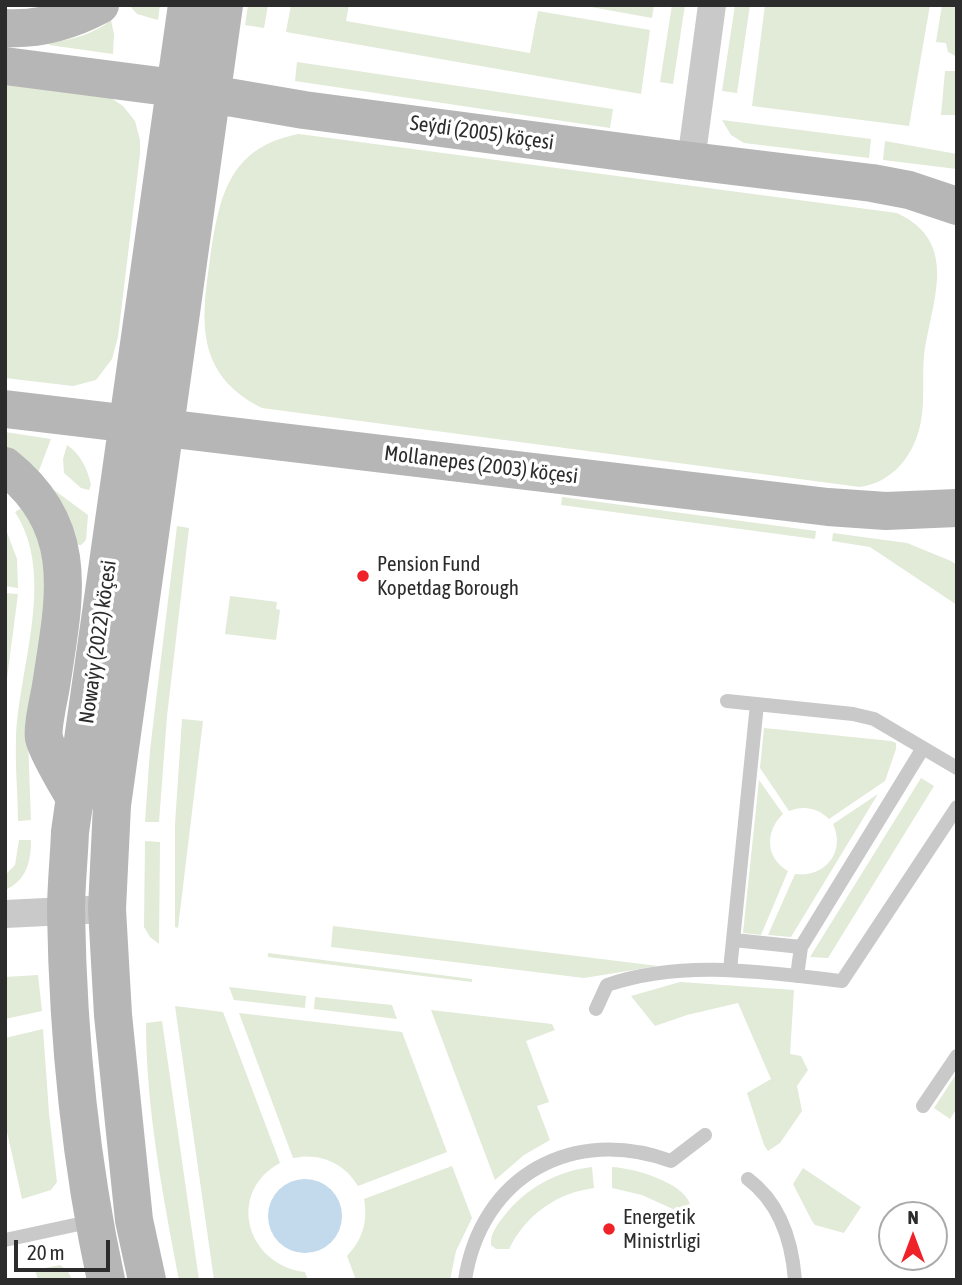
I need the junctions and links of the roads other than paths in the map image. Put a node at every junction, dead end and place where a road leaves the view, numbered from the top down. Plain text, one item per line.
1 (100, 5) edge
2 (187, 5) edge
3 (224, 5) edge
4 (712, 5) edge
5 (5, 28) edge
6 (5, 66) edge
7 (193, 90) junction
8 (691, 162) junction
9 (957, 206) edge
10 (5, 410) edge
11 (128, 424) junction
12 (166, 428) junction
13 (5, 466) edge
14 (957, 508) edge
15 (727, 701) dead end
16 (757, 704) junction
17 (923, 748) junction
18 (957, 768) edge
19 (76, 800) junction
20 (957, 807) edge
21 (107, 909) junction
22 (66, 911) junction
23 (5, 914) edge
24 (734, 940) junction
25 (801, 947) junction
26 (730, 970) junction
27 (797, 976) junction
28 (597, 1009) dead end
29 (957, 1056) edge
30 (923, 1106) dead end
31 (705, 1135) dead end
32 (748, 1179) dead end
33 (93, 1222) junction
34 (5, 1240) edge
35 (106, 1280) edge
36 (147, 1280) edge
37 (465, 1280) edge
38 (795, 1280) edge

1 - 5 main road
2 - 7 main road, Nowaýy (2022) köçesi
3 - 7 main road, Nowaýy (2022) köçesi
4 - 8 street
6 - 7 main road, Seýdi (2005) köçesi
7 - 8 main road, Seýdi (2005) köçesi
7 - 11 main road, Nowaýy (2022) köçesi
7 - 12 main road, Nowaýy (2022) köçesi
8 - 9 main road, Seýdi (2005) köçesi
10 - 11 main road, Mollanepes (2003) köçesi
11 - 12 main road, Mollanepes (2003) köçesi
11 - 19 main road, Nowaýy (2022) köçesi
12 - 14 main road, Mollanepes (2003) köçesi
12 - 21 main road, Nowaýy (2022) köçesi
13 - 19 main road
15 - 16 lane
16 - 17 lane
16 - 24 lane
17 - 18 lane
17 - 25 lane
19 - 22 main road, Nowaýy (2022) köçesi
20 - 27 lane
21 - 22 street
21 - 36 main road, Nowaýy (2022) köçesi
22 - 23 street
22 - 33 main road, Nowaýy (2022) köçesi
24 - 25 lane
24 - 26 lane
25 - 27 lane
26 - 27 lane
26 - 28 lane
29 - 30 lane
31 - 37 lane
32 - 38 lane
33 - 34 lane
33 - 35 main road, Nowaýy (2022) köçesi

